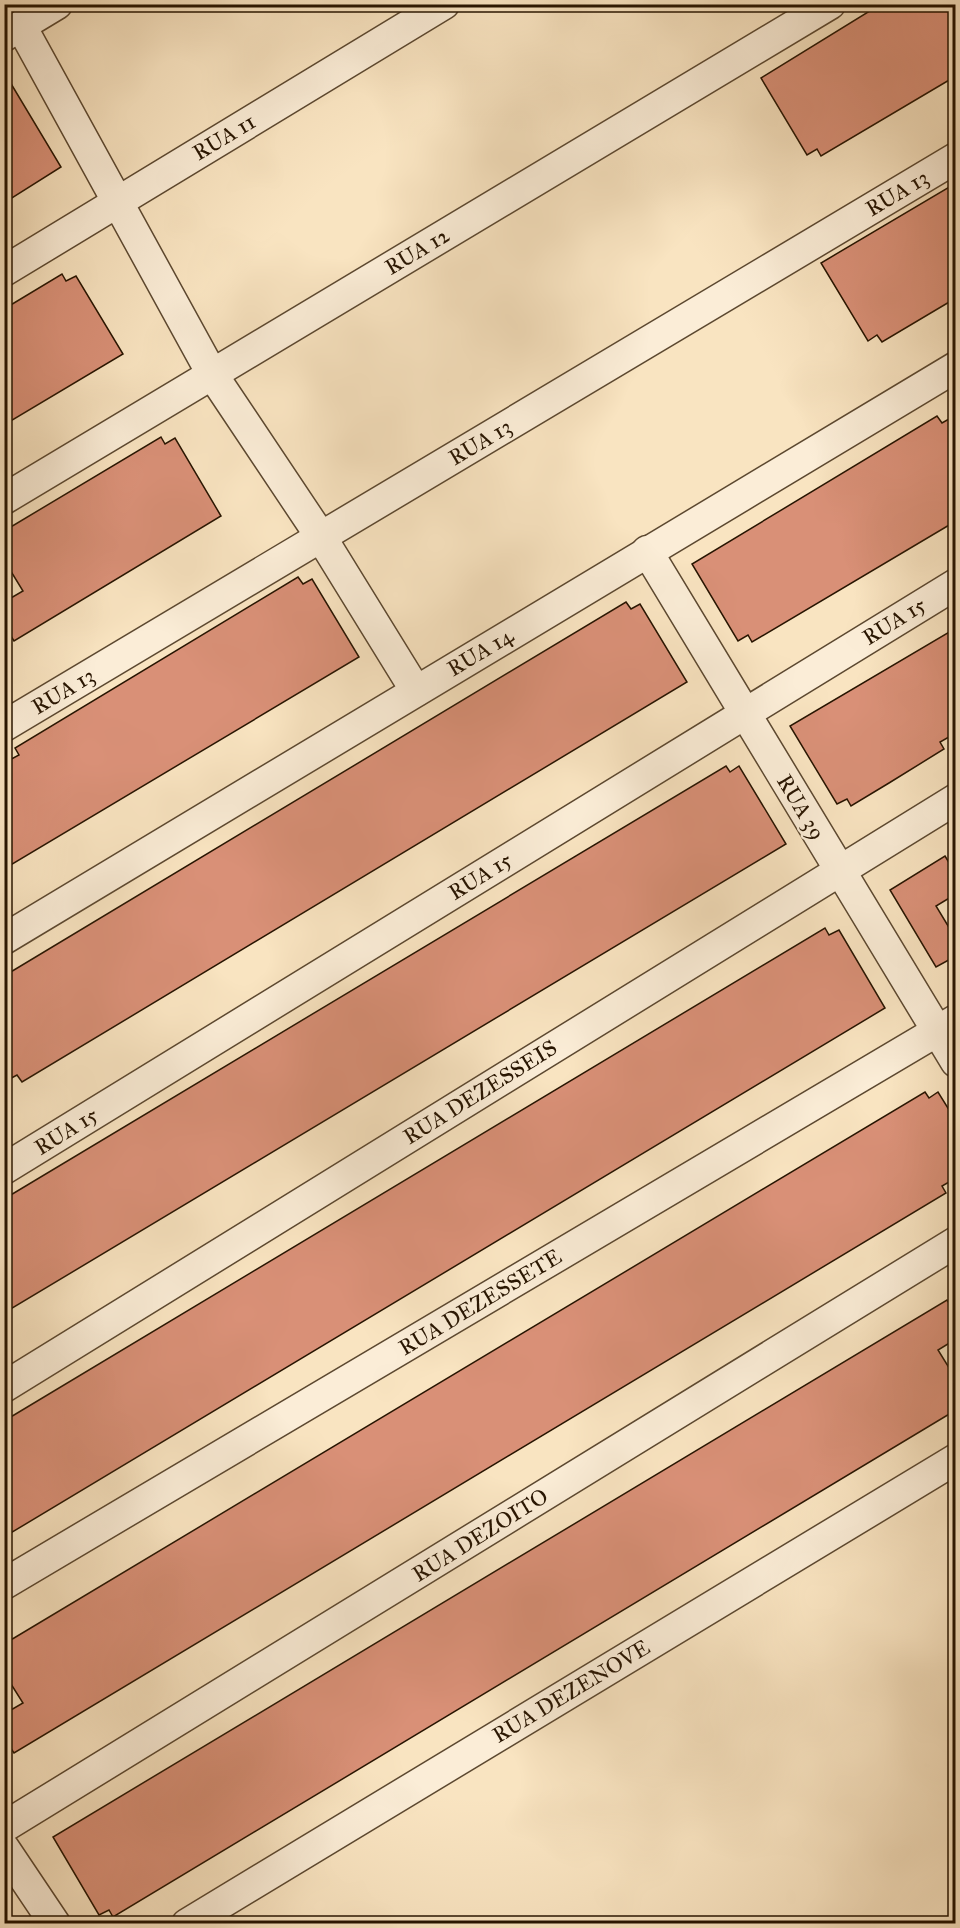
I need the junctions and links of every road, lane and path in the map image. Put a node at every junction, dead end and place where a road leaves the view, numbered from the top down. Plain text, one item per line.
1 (57, 4) edge
2 (444, 4) edge
3 (830, 4) edge
4 (13, 31) edge
5 (956, 158) edge
6 (118, 202) junction
7 (4, 271) edge
8 (956, 367) edge
9 (212, 374) junction
10 (4, 498) edge
11 (321, 537) junction
12 (647, 551) junction
13 (956, 584) edge
14 (416, 691) junction
15 (744, 713) junction
16 (4, 726) edge
17 (956, 800) edge
18 (839, 870) junction
19 (4, 939) edge
20 (946, 1026) edge
21 (956, 1062) edge
22 (4, 1169) edge
23 (956, 1242) edge
24 (4, 1387) edge
25 (956, 1459) edge
26 (4, 1584) edge
27 (4, 1827) edge
28 (4, 1848) edge
29 (55, 1923) edge
30 (187, 1923) edge

1 - 4 street
2 - 6 street, RUA 11
3 - 9 street, RUA 12
4 - 6 street
5 - 11 street, RUA 13
6 - 7 street, RUA 11
6 - 9 street
8 - 12 street, RUA 14
9 - 10 street, RUA 12
9 - 11 street
11 - 14 street
11 - 16 street, RUA 13
12 - 14 street, RUA 14
12 - 15 street, RUA 39
13 - 15 street, RUA 15
14 - 19 street, RUA 14
15 - 18 street, RUA 39
15 - 22 street, RUA 15
17 - 18 street, RUA DEZESSEIS
18 - 20 street, RUA 39
18 - 24 street, RUA DEZESSEIS
20 - 21 street, RUA 39
20 - 26 street, RUA DEZESSETE
23 - 27 street, RUA DEZOITO
25 - 30 street, RUA DEZENOVE
28 - 29 street

